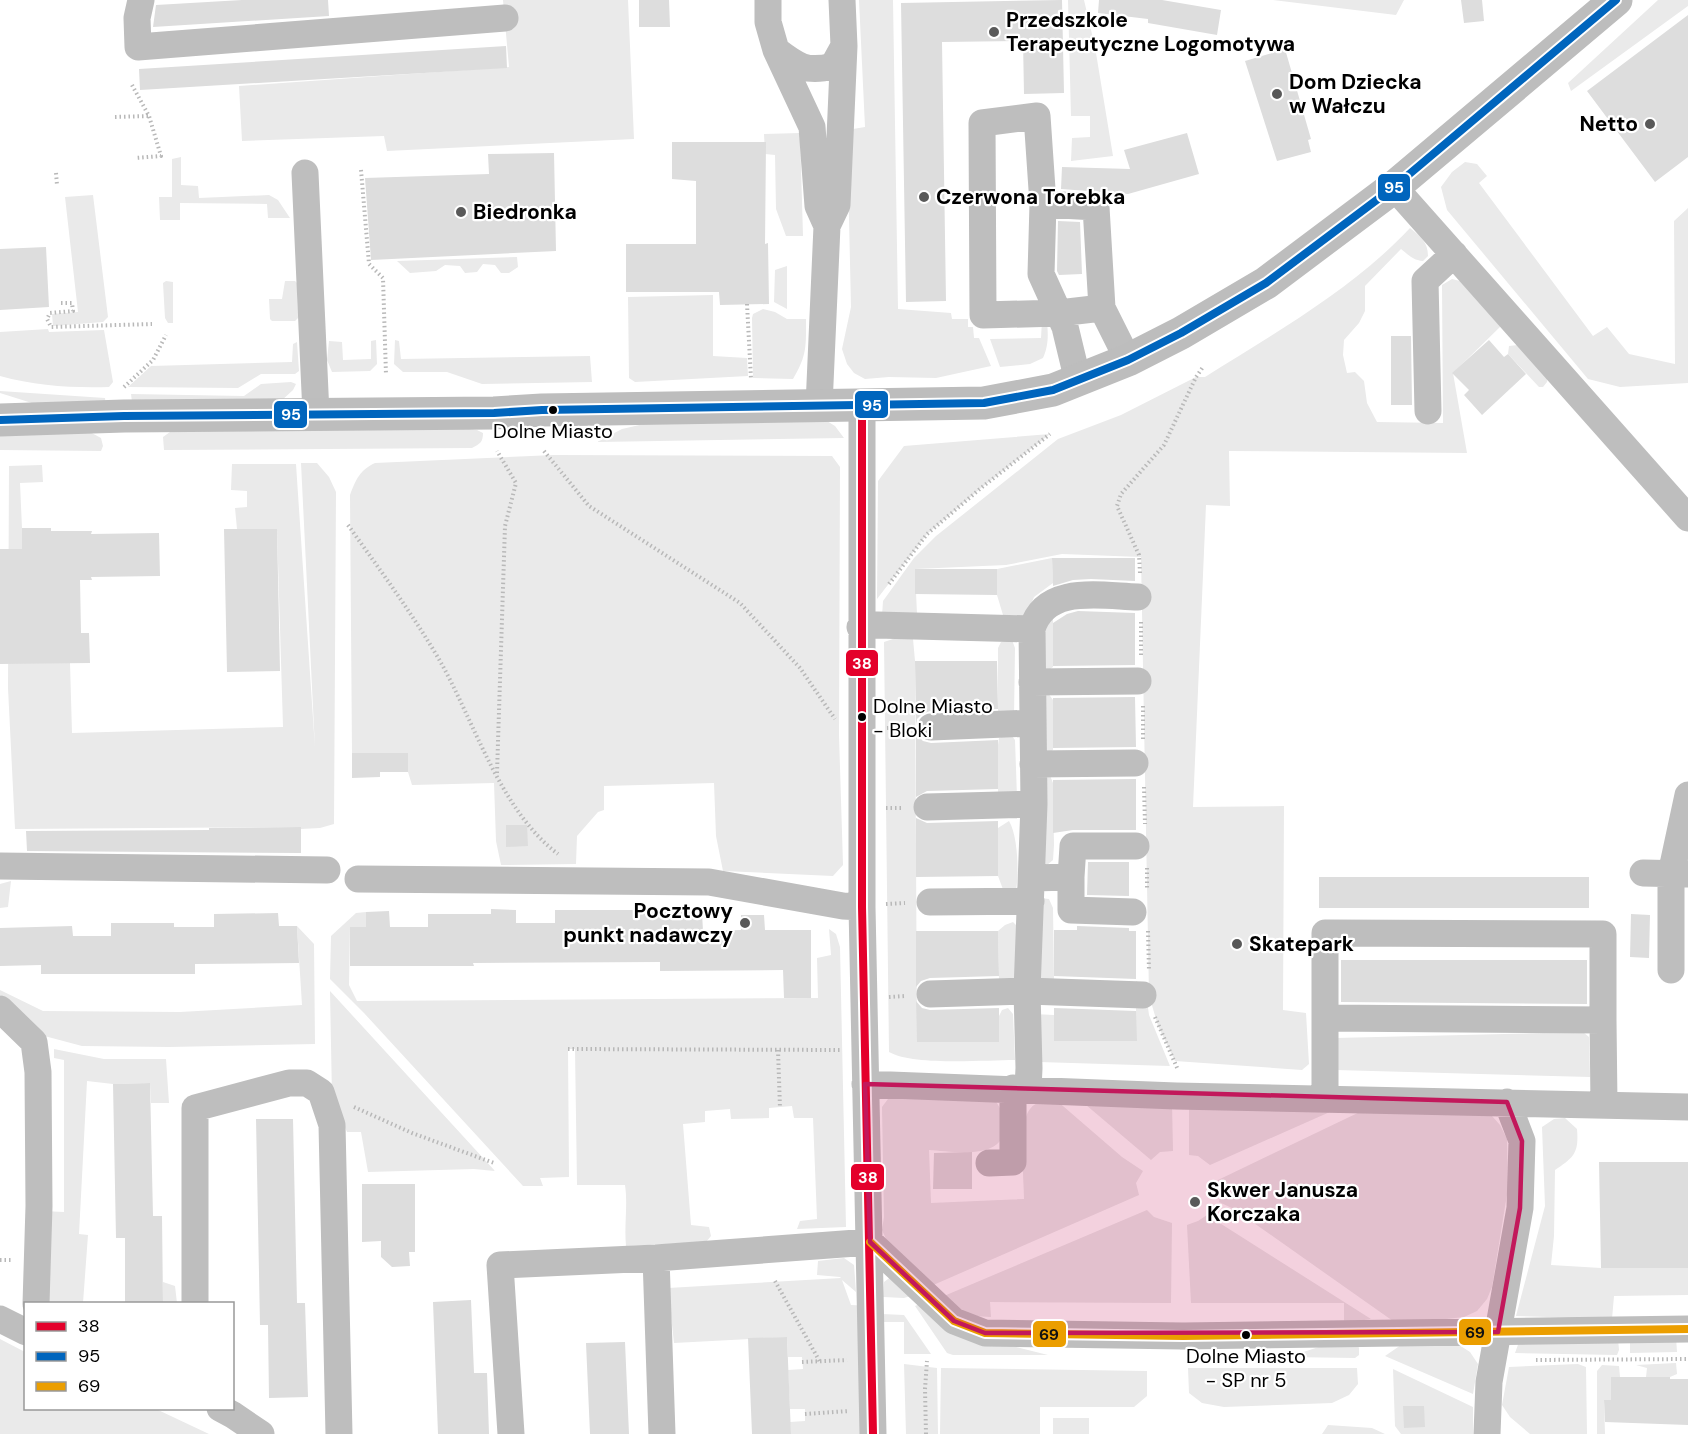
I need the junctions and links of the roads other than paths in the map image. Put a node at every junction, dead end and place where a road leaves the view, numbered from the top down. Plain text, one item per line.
1 (141, 0) edge
2 (768, 0) edge
3 (842, 0) edge
4 (1616, 0) edge
5 (505, 18) dead end
6 (844, 46) junction
7 (776, 50) junction
8 (305, 173) dead end
9 (1394, 187) junction
10 (1043, 204) junction
11 (827, 226) junction
12 (1454, 254) junction
13 (1102, 308) junction
14 (1059, 313) junction
15 (1128, 360) junction
16 (1078, 381) junction
17 (0, 406) edge
18 (819, 406) junction
19 (862, 406) junction
20 (1428, 411) dead end
21 (316, 414) junction
22 (52, 417) junction
23 (0, 420) edge
24 (1688, 518) edge
25 (1140, 596) road end
26 (860, 627) junction
27 (1032, 629) junction
28 (1141, 681) road end
29 (1032, 682) junction
30 (1033, 723) junction
31 (931, 727) dead end
32 (1033, 764) junction
33 (1140, 766) road end
34 (1688, 795) edge
35 (1034, 804) junction
36 (927, 807) dead end
37 (1143, 848) road end
38 (0, 866) edge
39 (327, 870) dead end
40 (1643, 873) dead end
41 (1680, 874) edge
42 (1071, 877) junction
43 (358, 879) dead end
44 (1031, 889) junction
45 (930, 902) dead end
46 (862, 907) junction
47 (1142, 910) road end
48 (1671, 970) dead end
49 (1027, 992) junction
50 (930, 994) dead end
51 (1149, 994) road end
52 (0, 1009) edge
53 (1325, 1018) junction
54 (1603, 1020) junction
55 (865, 1084) junction
56 (1020, 1089) junction
57 (1325, 1099) junction
58 (1507, 1102) junction
59 (1604, 1105) junction
60 (1688, 1107) edge
61 (989, 1163) dead end
62 (870, 1242) junction
63 (656, 1258) junction
64 (36, 1302) edge
65 (195, 1302) edge
66 (0, 1319) edge
67 (1688, 1329) edge
68 (24, 1331) edge
69 (1498, 1332) junction
70 (224, 1410) edge
71 (261, 1434) edge
72 (339, 1434) edge
73 (511, 1434) edge
74 (662, 1434) edge
75 (873, 1434) edge
76 (1487, 1434) edge

1 - 5 street
2 - 7 street
3 - 6 street
4 - 9 main road
6 - 7 street
6 - 11 street
7 - 11 street
8 - 21 street
9 - 12 street
9 - 15 main road
10 - 13 street
10 - 14 street
10 - 14 street
11 - 18 street
12 - 20 street
12 - 24 street
13 - 14 street
13 - 15 street
14 - 16 street
15 - 16 main road
16 - 19 main road
17 - 22 main road
18 - 19 main road
18 - 21 main road
19 - 26 street
21 - 22 main road
22 - 23 main road
25 - 27 street
26 - 27 street
26 - 46 street
27 - 29 street
28 - 29 street
29 - 30 street
30 - 31 street
30 - 32 street
32 - 33 street
32 - 35 street
34 - 41 street
35 - 36 street
35 - 44 street
37 - 42 street
38 - 39 street
40 - 41 street
41 - 48 street
42 - 44 street
42 - 47 street
43 - 46 street
44 - 45 street
44 - 49 street
46 - 55 street
49 - 50 street
49 - 51 street
49 - 56 street
52 - 64 street
53 - 54 street
53 - 54 street
53 - 57 street
54 - 59 street
55 - 56 street
55 - 62 street
56 - 57 street
56 - 61 street
57 - 58 street
58 - 59 street
58 - 69 street
59 - 60 street
62 - 63 street
62 - 69 street
62 - 75 street
63 - 73 street
63 - 74 street
65 - 72 street
66 - 68 street
67 - 69 street
69 - 76 street
70 - 71 street

